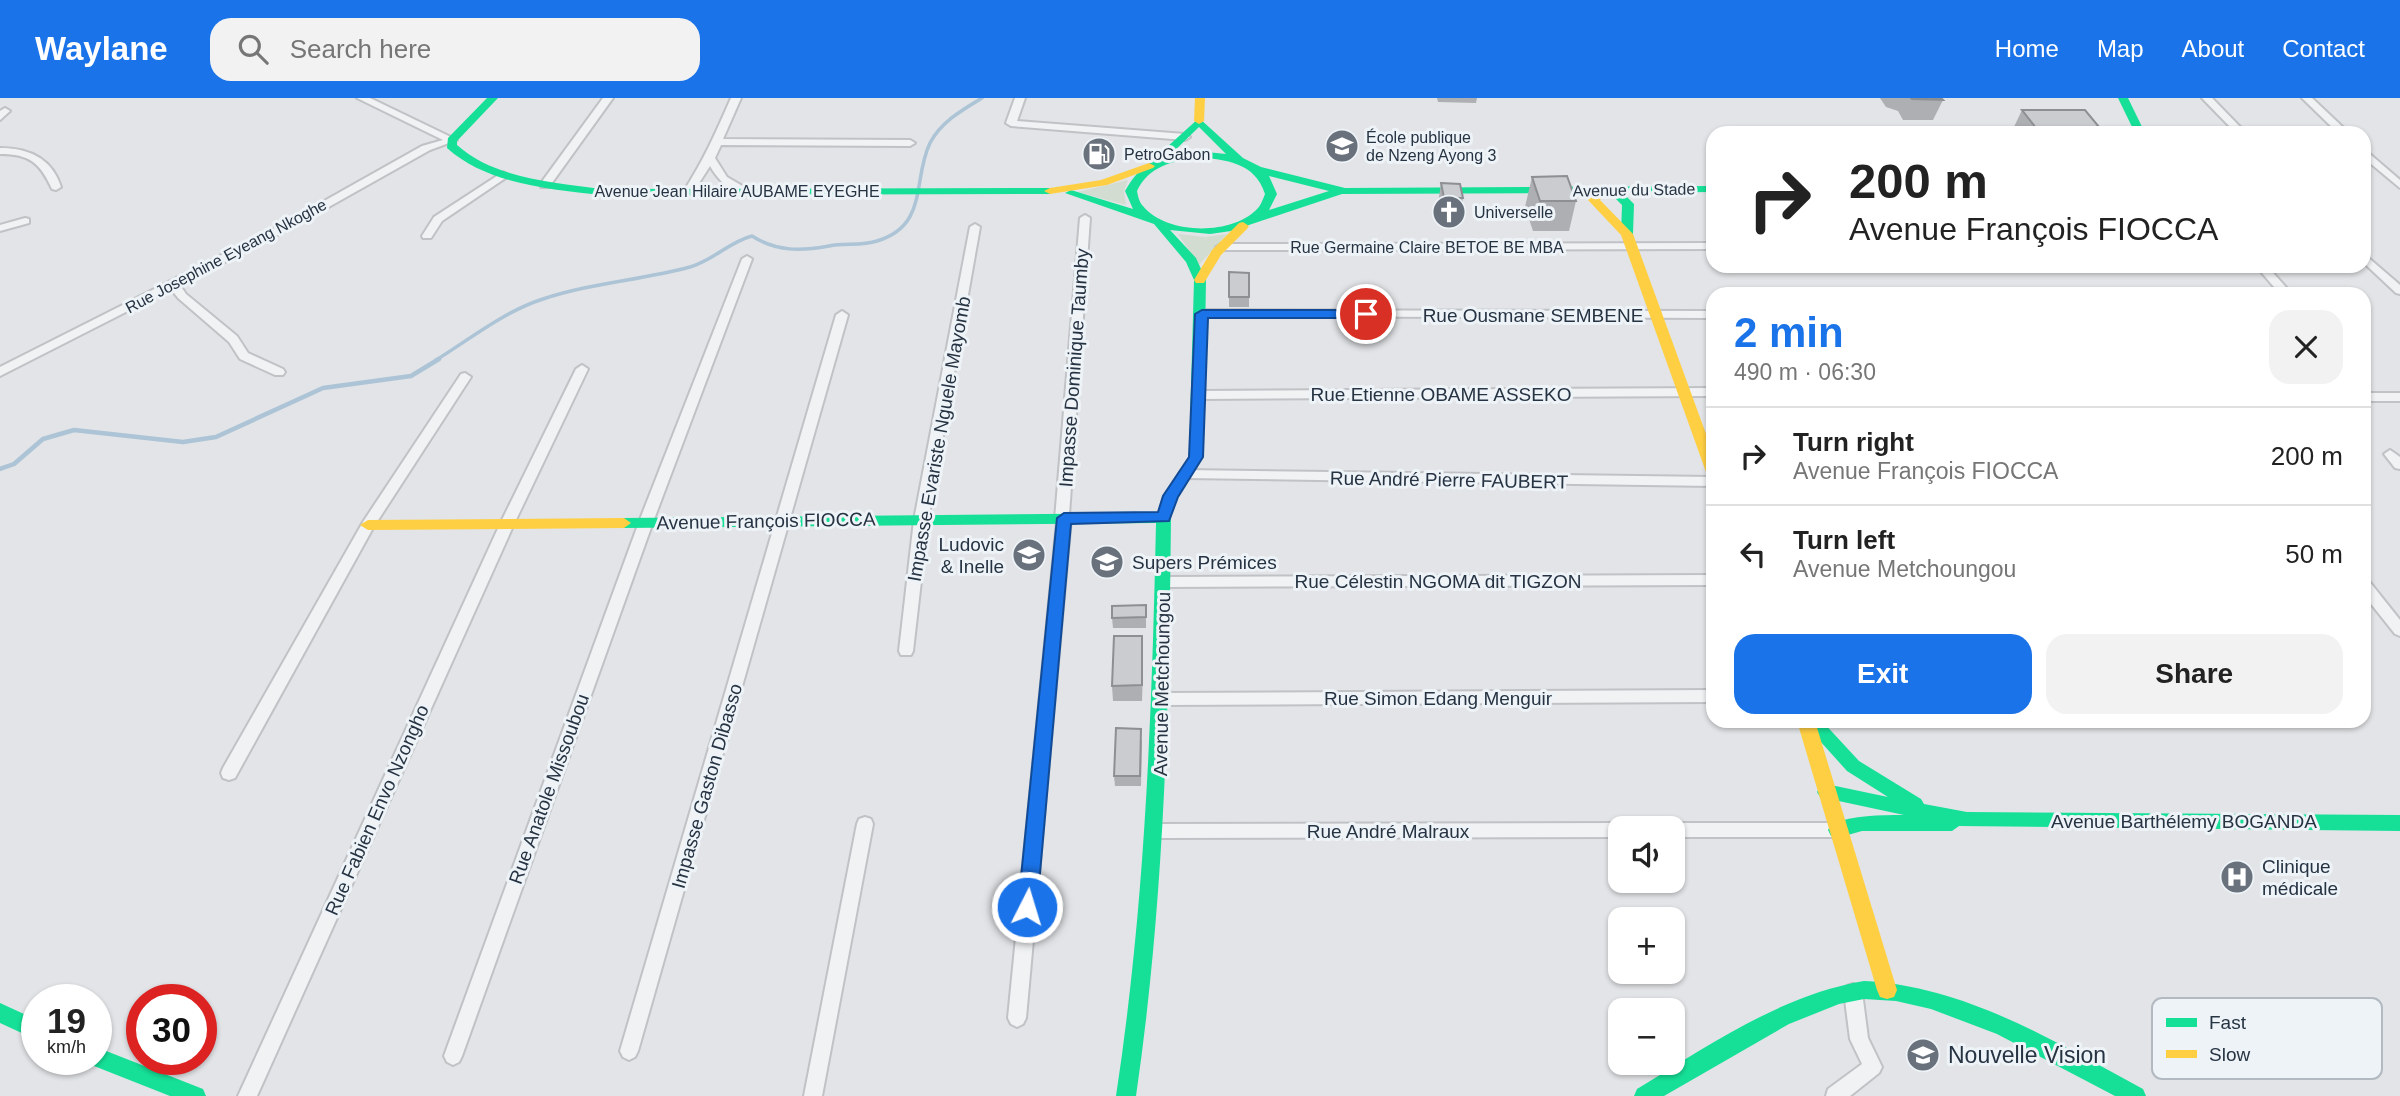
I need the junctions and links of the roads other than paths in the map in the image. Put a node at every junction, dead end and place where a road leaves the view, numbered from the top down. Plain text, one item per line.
1 (362, 98) edge
2 (493, 98) edge
3 (608, 98) edge
4 (736, 98) edge
5 (1020, 98) edge
6 (1200, 98) edge
7 (2123, 98) edge
8 (2207, 98) edge
9 (2307, 98) edge
10 (1199, 121) junction
11 (2137, 126) edge
12 (2234, 126) edge
13 (2337, 126) edge
14 (1185, 137) junction
15 (452, 140) junction
16 (715, 142) junction
17 (910, 144) dead end
18 (0, 150) edge
19 (709, 158) junction
20 (2371, 158) edge
21 (1239, 160) junction
22 (1152, 164) junction
23 (1258, 170) junction
24 (503, 175) junction
25 (545, 185) junction
26 (2400, 185) edge
27 (56, 187) dead end
28 (1706, 189) edge
29 (1659, 190) junction
30 (1056, 191) junction
31 (1345, 191) junction
32 (1549, 191) junction
33 (1607, 191) junction
34 (688, 192) junction
35 (747, 192) junction
36 (1605, 213) junction
37 (1630, 217) junction
38 (1085, 218) dead end
39 (1251, 220) junction
40 (25, 221) dead end
41 (1152, 221) junction
42 (975, 227) dead end
43 (0, 228) edge
44 (427, 236) dead end
45 (1630, 240) junction
46 (1706, 246) edge
47 (1221, 247) junction
48 (747, 259) dead end
49 (2371, 264) edge
50 (2267, 273) edge
51 (1200, 280) junction
52 (174, 285) junction
53 (2280, 287) edge
54 (2400, 292) edge
55 (1202, 314) junction
56 (842, 315) dead end
57 (1655, 315) junction
58 (1706, 316) edge
59 (582, 369) dead end
60 (0, 372) edge
61 (279, 372) dead end
62 (465, 377) dead end
63 (1682, 392) junction
64 (1706, 392) edge
65 (1199, 395) junction
66 (2371, 397) edge
67 (2400, 397) edge
68 (1706, 454) edge
69 (2390, 454) dead end
70 (2400, 465) edge
71 (1185, 474) junction
72 (1706, 482) edge
73 (1164, 517) junction
74 (1063, 518) junction
75 (921, 520) junction
76 (784, 521) junction
77 (646, 522) junction
78 (507, 524) junction
79 (368, 525) junction
80 (1706, 580) edge
81 (1164, 582) junction
82 (2371, 594) edge
83 (2400, 630) edge
84 (906, 651) dead end
85 (1706, 696) edge
86 (1162, 699) junction
87 (1811, 728) edge
88 (1816, 728) edge
89 (229, 773) dead end
90 (1828, 798) junction
91 (1928, 811) junction
92 (1967, 820) junction
93 (2400, 822) edge
94 (1884, 823) junction
95 (865, 824) dead end
96 (1608, 830) edge
97 (1685, 830) edge
98 (1837, 830) junction
99 (1156, 831) junction
100 (1887, 990) junction
101 (1853, 992) junction
102 (0, 1013) edge
103 (1017, 1018) dead end
104 (21, 1023) edge
105 (629, 1051) dead end
106 (453, 1056) dead end
107 (112, 1064) edge
108 (168, 1091) edge
109 (197, 1096) edge
110 (247, 1096) edge
111 (813, 1096) edge
112 (1126, 1096) edge
113 (1644, 1096) edge
114 (1835, 1096) edge
115 (2136, 1096) edge

1 - 15 street
2 - 15 main road
3 - 25 street
4 - 16 street
5 - 14 street
6 - 10 main road
7 - 11 main road
8 - 12 street
9 - 13 street
10 - 14 main road
10 - 21 main road
14 - 22 main road
15 - 24 main road, Avenue Jean Hilaire AUBAME EYEGHE
15 - 52 street, Rue Josephine Eyeang Nkoghe
16 - 17 street
16 - 19 street
18 - 27 street
19 - 34 street
19 - 35 street
20 - 26 street
21 - 22 main road
21 - 23 main road
22 - 30 main road
22 - 41 main road
23 - 31 main road
23 - 39 main road
24 - 25 main road, Avenue Jean Hilaire AUBAME EYEGHE
24 - 44 street
25 - 34 main road, Avenue Jean Hilaire AUBAME EYEGHE
28 - 29 main road, Avenue du Stade
29 - 33 main road, Avenue du Stade
29 - 37 main road
30 - 35 main road, Avenue Jean Hilaire AUBAME EYEGHE
30 - 41 main road
31 - 32 main road, Avenue du Stade
31 - 39 main road
32 - 33 main road, Avenue du Stade
32 - 36 main road
33 - 36 main road
33 - 37 main road
34 - 35 main road, Avenue Jean Hilaire AUBAME EYEGHE
36 - 45 main road
37 - 45 main road
38 - 74 street, Impasse Dominique Taumby
39 - 41 main road
39 - 47 main road
40 - 43 street
41 - 51 main road
42 - 75 street, Impasse Evariste Nguele Mayomb
45 - 46 street, Rue Germaine Claire BETOE BE MBA
45 - 47 street, Rue Germaine Claire BETOE BE MBA
45 - 57 main road
47 - 51 main road
48 - 77 street, Rue Anatole Missoubou
49 - 54 street
50 - 53 street
51 - 55 main road, Avenue Metchoungou
52 - 60 street, Rue Josephine Eyeang Nkoghe
52 - 61 street
55 - 57 street, Rue Ousmane SEMBENE
55 - 65 main road, Avenue Metchoungou
56 - 76 street, Impasse Gaston Dibasso
57 - 58 street, Rue Ousmane SEMBENE
57 - 63 main road
59 - 78 street, Rue Fabien Envo Nzongho
62 - 79 street
63 - 64 street, Rue Etienne OBAME ASSEKO
63 - 65 street, Rue Etienne OBAME ASSEKO
63 - 68 main road
65 - 71 main road, Avenue Metchoungou
66 - 67 street
69 - 70 street
71 - 72 street, Rue André Pierre FAUBERT
71 - 73 main road, Avenue Metchoungou
73 - 74 main road, Avenue François FIOCCA
73 - 81 main road, Avenue Metchoungou
74 - 75 main road, Avenue François FIOCCA
74 - 103 street, Impasse Dominique Taumby
75 - 76 main road, Avenue François FIOCCA
75 - 84 street, Impasse Evariste Nguele Mayomb
76 - 77 main road, Avenue François FIOCCA
76 - 105 street, Impasse Gaston Dibasso
77 - 78 main road, Avenue François FIOCCA
77 - 106 street, Rue Anatole Missoubou
78 - 79 main road, Avenue François FIOCCA
78 - 110 street, Rue Fabien Envo Nzongho
79 - 89 street
80 - 81 street, Rue Célestin NGOMA dit TIGZON
81 - 86 main road, Avenue Metchoungou
82 - 83 street
85 - 86 street, Rue Simon Edang Menguir
86 - 99 main road, Avenue Metchoungou
87 - 90 main road
88 - 91 main road
90 - 91 main road
90 - 94 main road
90 - 98 main road
91 - 92 main road
92 - 93 main road, Avenue Barthélemy BOGANDA
92 - 94 main road
94 - 98 main road
95 - 111 street
96 - 99 street, Rue André Malraux
97 - 98 street
98 - 100 main road
99 - 112 main road, Avenue Metchoungou
100 - 101 main road
100 - 115 main road
101 - 113 main road
101 - 114 street
102 - 104 main road
107 - 108 main road
108 - 109 main road

